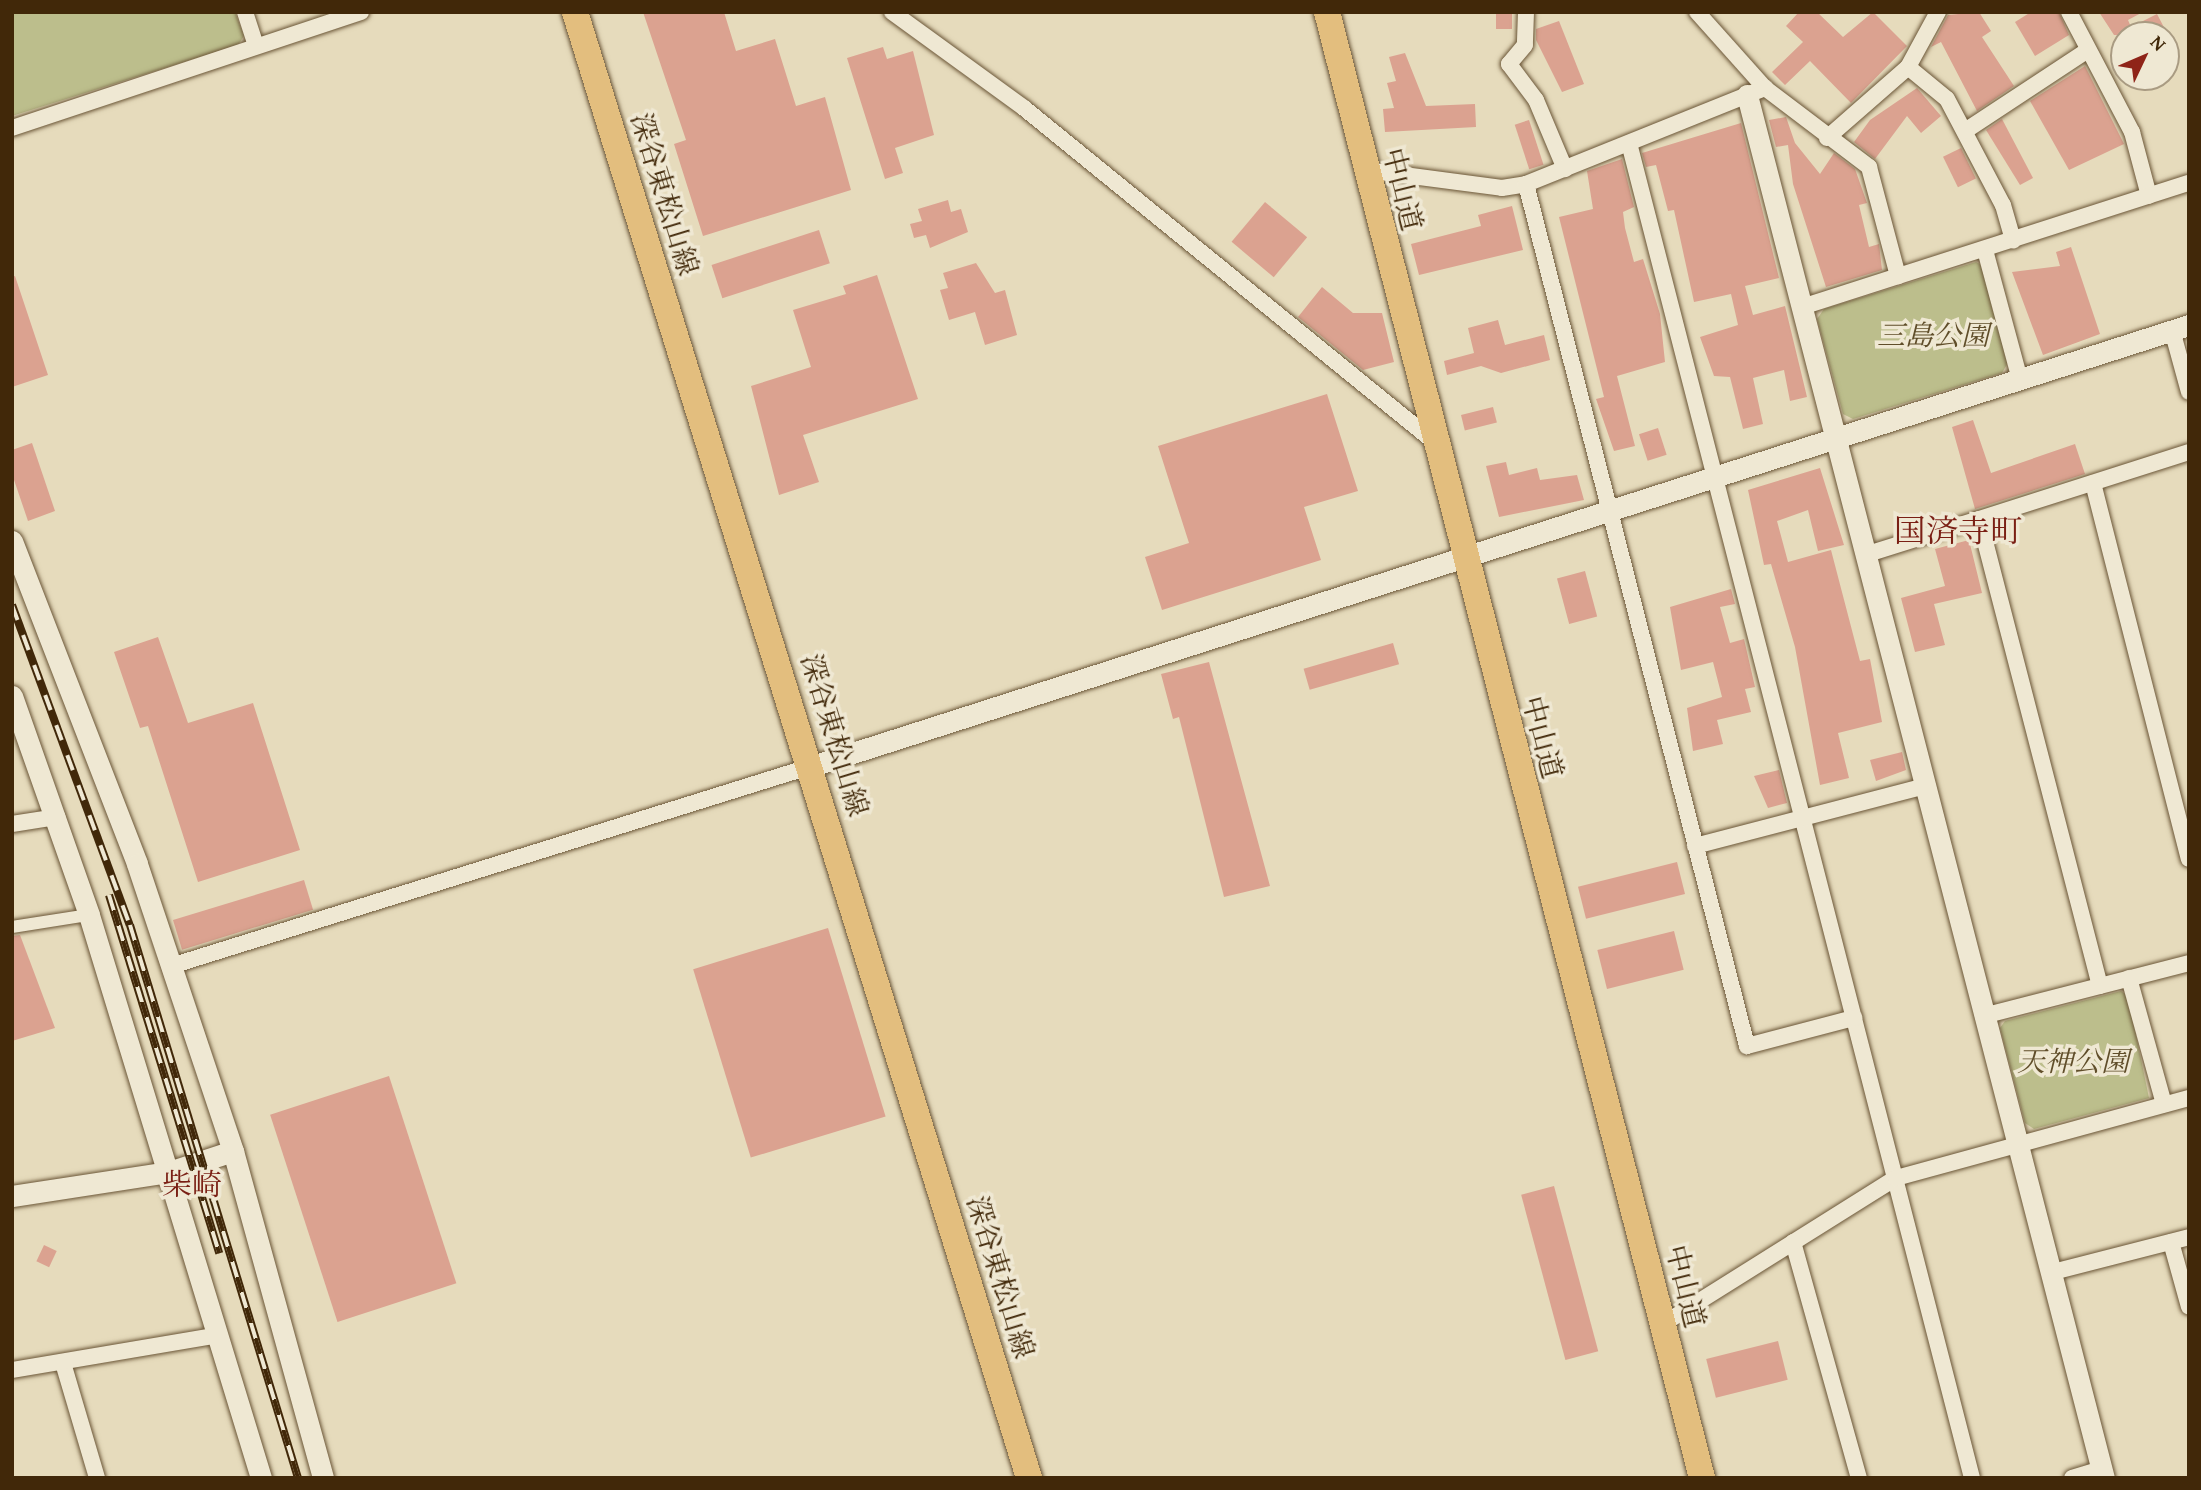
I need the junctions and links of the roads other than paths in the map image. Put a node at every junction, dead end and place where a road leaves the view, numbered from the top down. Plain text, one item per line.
1 (245, 12) edge
2 (361, 12) edge
3 (575, 12) edge
4 (892, 12) edge
5 (1327, 12) edge
6 (1526, 12) edge
7 (1697, 12) edge
8 (1938, 12) edge
9 (2069, 12) edge
10 (256, 46) junction
11 (2088, 50) junction
12 (1908, 66) junction
13 (1756, 92) junction
14 (12, 128) edge
15 (1965, 131) junction
16 (1827, 138) junction
17 (1629, 143) junction
18 (1565, 169) junction
19 (1366, 170) junction
20 (2189, 183) edge
21 (1526, 184) junction
22 (2149, 197) junction
23 (2013, 241) junction
24 (1985, 250) junction
25 (1898, 276) junction
26 (1802, 307) junction
27 (2180, 328) edge
28 (2020, 380) junction
29 (2189, 392) edge
30 (1432, 440) junction
31 (1835, 442) junction
32 (2189, 452) edge
33 (1715, 478) junction
34 (2094, 483) junction
35 (1609, 513) junction
36 (1979, 519) junction
37 (12, 541) edge
38 (1865, 555) junction
39 (1462, 557) junction
40 (12, 696) edge
41 (812, 766) junction
42 (1924, 786) junction
43 (57, 817) junction
44 (1801, 819) junction
45 (12, 824) edge
46 (1695, 846) junction
47 (2189, 859) edge
48 (89, 915) junction
49 (12, 927) edge
50 (2189, 963) edge
51 (171, 966) junction
52 (2129, 978) junction
53 (2101, 986) junction
54 (1983, 1016) junction
55 (1854, 1018) junction
56 (2189, 1098) edge
57 (2164, 1104) junction
58 (2018, 1145) junction
59 (233, 1151) junction
60 (169, 1172) junction
61 (1896, 1178) junction
62 (12, 1196) edge
63 (2189, 1237) edge
64 (1793, 1242) junction
65 (2171, 1242) junction
66 (2053, 1272) junction
67 (2189, 1307) edge
68 (1663, 1324) junction
69 (218, 1335) junction
70 (63, 1363) junction
71 (12, 1370) edge
72 (256, 1473) edge
73 (2103, 1474) edge
74 (96, 1478) edge
75 (323, 1478) edge
76 (1029, 1478) edge
77 (1702, 1478) edge
78 (1859, 1478) edge
79 (1972, 1478) edge
80 (2072, 1478) edge

1 - 10 street
2 - 10 street
3 - 41 main road, 深谷東松山線
4 - 30 street
5 - 19 main road, 中山道
6 - 18 street
7 - 13 street
8 - 12 street
9 - 11 street
10 - 14 street
11 - 15 street
11 - 22 street
12 - 15 street
12 - 16 street
13 - 16 street
13 - 17 street
13 - 26 street
15 - 23 street
16 - 25 street
17 - 18 street
17 - 33 street
18 - 21 street
19 - 21 street
19 - 30 main road, 中山道
20 - 22 street
21 - 35 street
22 - 23 street
23 - 24 street
24 - 25 street
24 - 28 street
25 - 26 street
26 - 31 street
27 - 28 street
27 - 29 street
28 - 31 street
30 - 39 main road, 中山道
31 - 33 street
31 - 38 street
32 - 34 street
33 - 35 street
33 - 44 street
34 - 36 street
34 - 47 street
35 - 39 street
35 - 46 street
36 - 38 street
36 - 53 street
37 - 51 street
38 - 42 street
39 - 41 street
39 - 68 main road, 中山道
40 - 43 street
41 - 51 street
41 - 76 main road, 深谷東松山線
42 - 44 street
42 - 54 street
43 - 45 street
43 - 48 street
44 - 46 street
44 - 55 street
46 - 55 street
48 - 49 street
48 - 60 street
50 - 52 street
51 - 59 street
52 - 53 street
52 - 57 street
53 - 54 street
54 - 58 street
55 - 61 street
56 - 57 street
57 - 58 street
58 - 61 street
58 - 66 street
59 - 60 street
59 - 75 street
60 - 62 street
60 - 69 street
61 - 64 street
61 - 79 street
63 - 65 street
64 - 68 street
64 - 78 street
65 - 66 street
65 - 67 street
66 - 73 street
68 - 77 main road, 中山道
69 - 70 street
69 - 72 street
70 - 71 street
70 - 74 street
73 - 80 street

